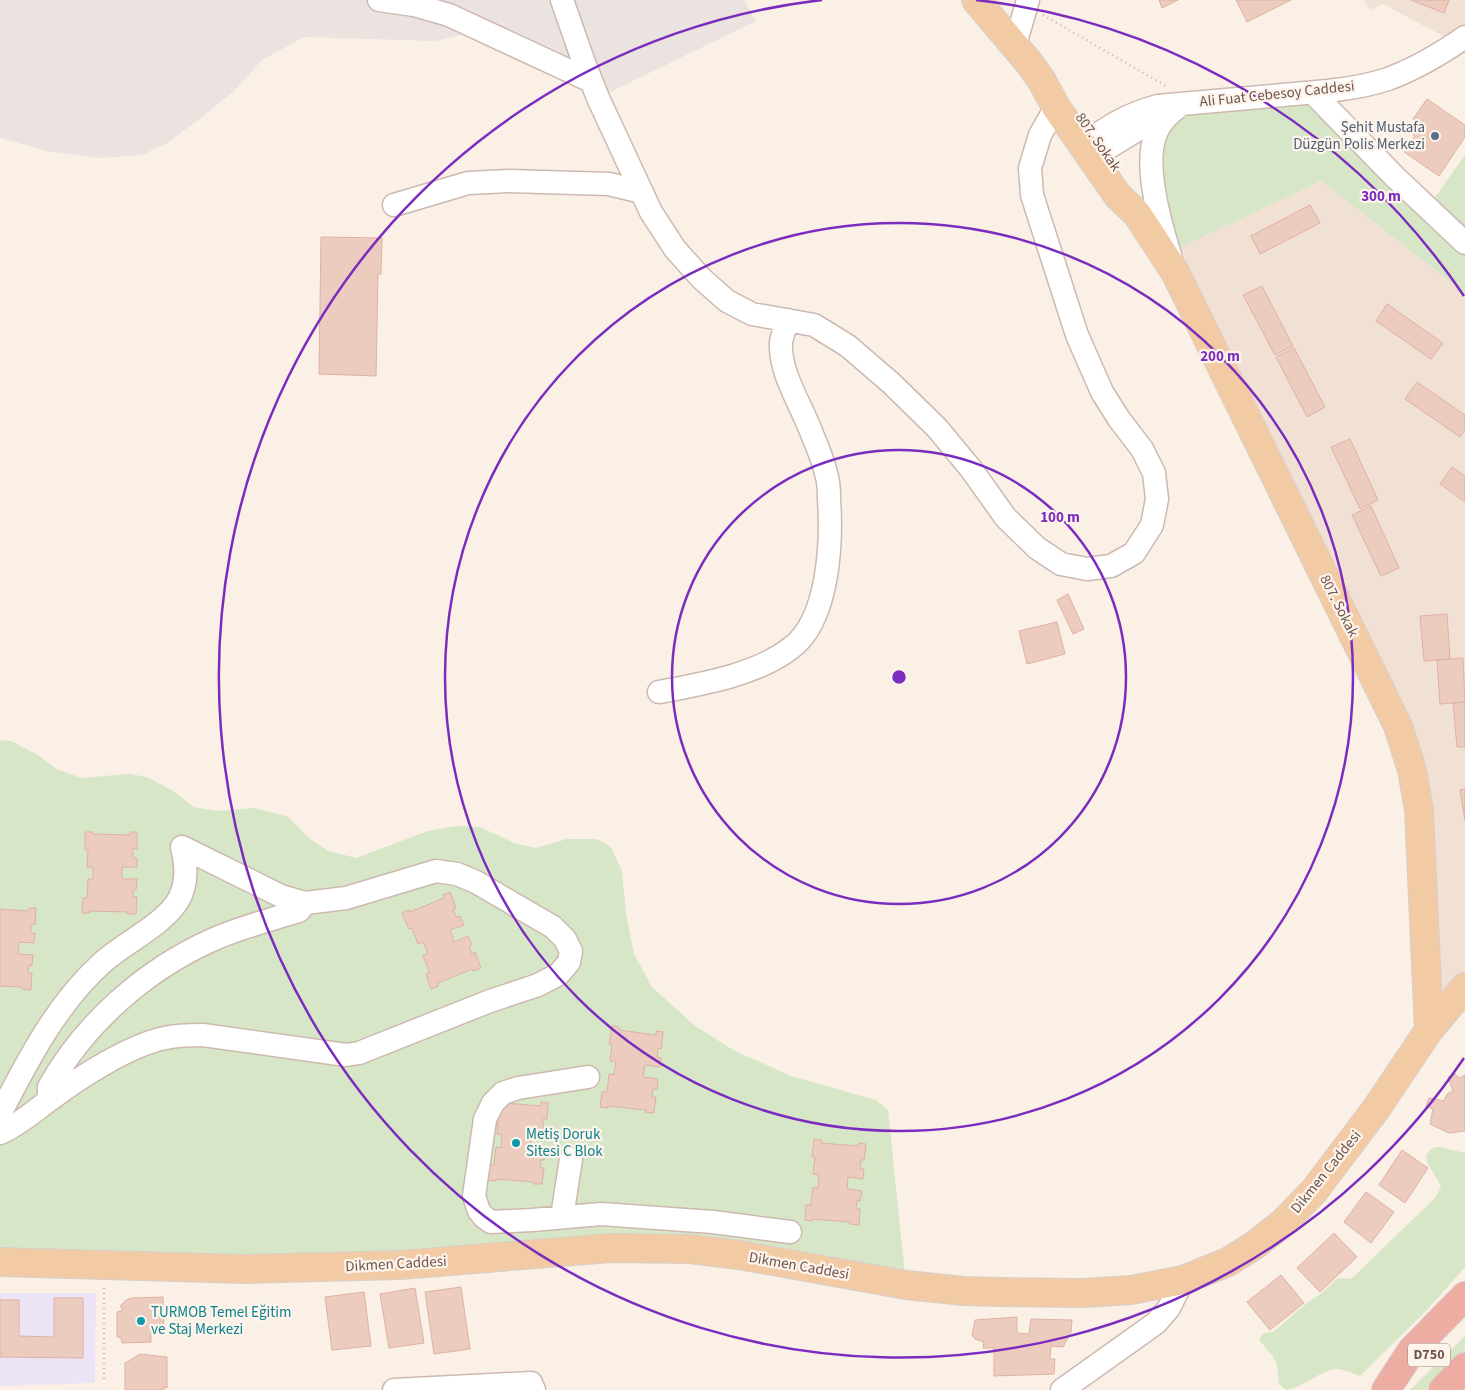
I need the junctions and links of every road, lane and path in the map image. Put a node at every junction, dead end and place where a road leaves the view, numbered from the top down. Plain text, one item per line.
1 (379, 0) edge
2 (562, 0) edge
3 (976, 0) edge
4 (1027, 3) edge
5 (1465, 36) edge
6 (1015, 45) junction
7 (1042, 81) junction
8 (591, 82) junction
9 (1313, 92) junction
10 (1189, 103) junction
11 (1056, 107) junction
12 (1093, 147) junction
13 (642, 192) junction
14 (394, 204) dead end
15 (1465, 243) edge
16 (1175, 272) junction
17 (788, 320) junction
18 (659, 692) dead end
19 (305, 903) junction
20 (1465, 987) edge
21 (1429, 1030) junction
22 (588, 1077) dead end
23 (51, 1098) junction
24 (0, 1114) edge
25 (0, 1133) edge
26 (571, 1160) dead end
27 (562, 1217) junction
28 (713, 1222) junction
29 (790, 1232) dead end
30 (713, 1251) junction
31 (0, 1262) edge
32 (104, 1265) junction
33 (1183, 1280) junction
34 (1465, 1296) edge
35 (1465, 1321) edge
36 (1465, 1367) edge
37 (104, 1379) dead end
38 (532, 1386) edge
39 (394, 1390) edge
40 (1062, 1390) edge
41 (1386, 1390) edge
42 (1392, 1390) edge
43 (1443, 1390) edge

1 - 8 street
2 - 8 street
3 - 6 main road, 807. Sokak
4 - 6 street
4 - 10 path
5 - 9 street, Ali Fuat Cebesoy Caddesi
6 - 7 main road, 807. Sokak
7 - 11 main road, 807. Sokak
7 - 12 main road, 807. Sokak
8 - 13 street
9 - 10 street, Ali Fuat Cebesoy Caddesi
9 - 15 street
10 - 12 street, Ali Fuat Cebesoy Caddesi
10 - 16 street
11 - 12 main road, 807. Sokak
11 - 17 street
12 - 16 main road, 807. Sokak
13 - 14 street
13 - 17 street
16 - 21 main road, 807. Sokak
17 - 18 street
19 - 23 street
19 - 23 street
19 - 24 street
20 - 21 main road, Dikmen Caddesi
21 - 33 main road, Dikmen Caddesi
22 - 27 street
23 - 25 street
26 - 27 street
27 - 28 street
28 - 29 street
28 - 30 street
30 - 32 main road, Dikmen Caddesi
30 - 33 main road, Dikmen Caddesi
31 - 32 main road, Dikmen Caddesi
32 - 37 path
33 - 40 street
34 - 41 highway
35 - 42 highway, D750
36 - 43 highway, D750
38 - 39 street

